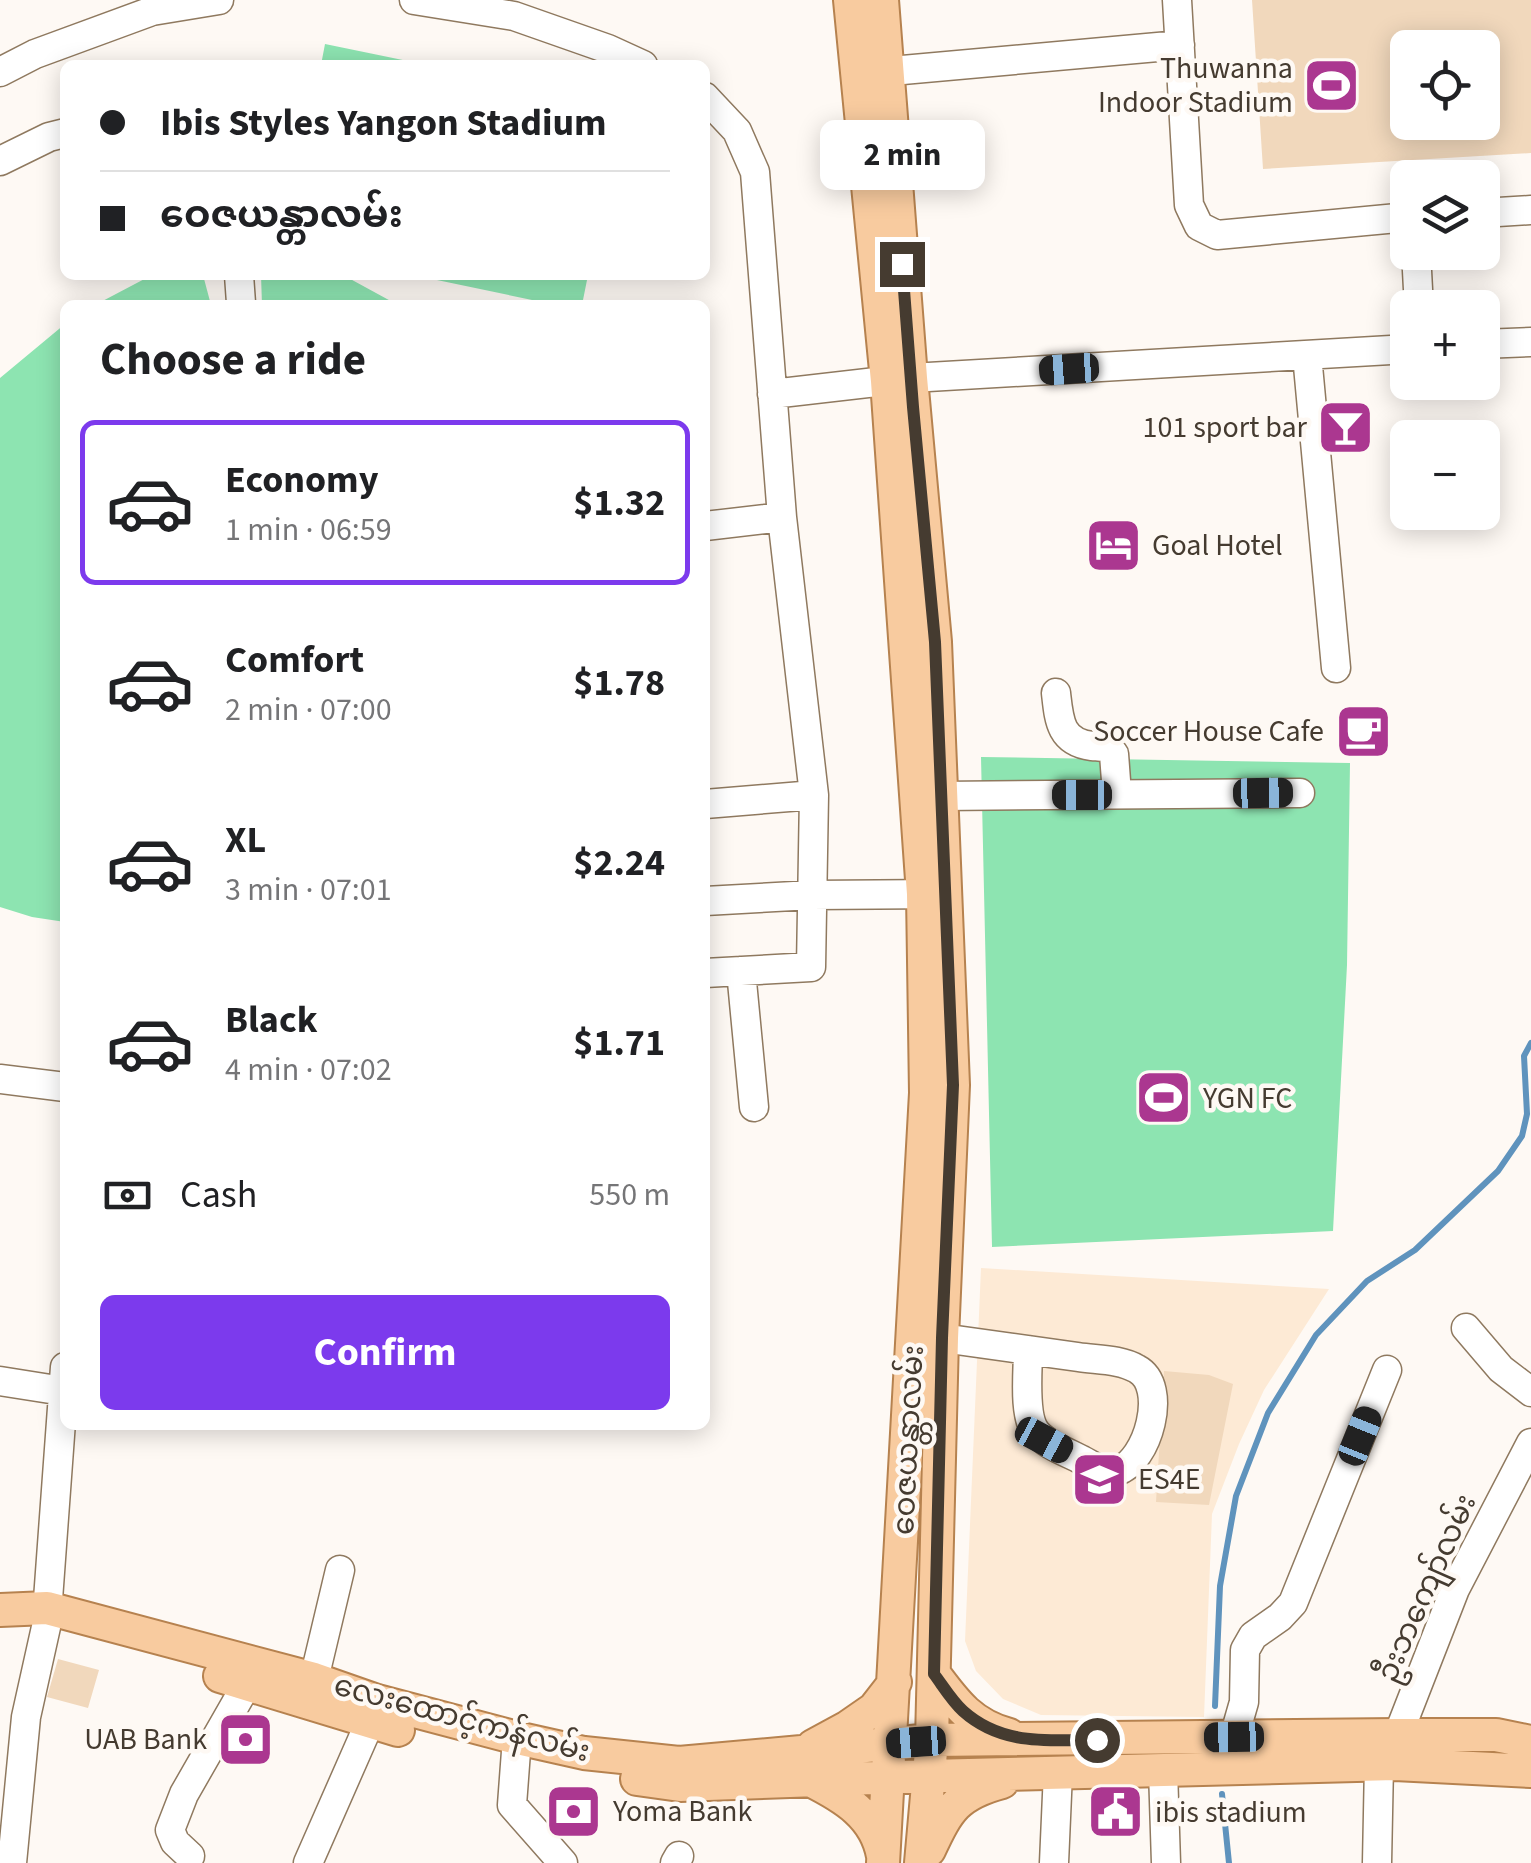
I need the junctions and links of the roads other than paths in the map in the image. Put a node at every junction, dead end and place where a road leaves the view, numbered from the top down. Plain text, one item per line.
1 (219, 0) edge
2 (414, 0) edge
3 (1177, 0) edge
4 (866, 1) edge
5 (1180, 45) junction
6 (632, 60) edge
7 (0, 72) edge
8 (873, 73) junction
9 (710, 102) edge
10 (60, 134) edge
11 (0, 160) edge
12 (1531, 210) edge
13 (1500, 212) edge
14 (1390, 219) edge
15 (1531, 342) edge
16 (1500, 343) edge
17 (1390, 350) edge
18 (1306, 355) junction
19 (899, 380) junction
20 (772, 394) junction
21 (782, 517) junction
22 (710, 525) edge
23 (1336, 668) dead end
24 (1056, 692) dead end
25 (1300, 793) dead end
26 (814, 794) junction
27 (1117, 794) junction
28 (940, 796) junction
29 (710, 804) edge
30 (934, 894) junction
31 (812, 895) junction
32 (710, 902) edge
33 (741, 971) junction
34 (710, 973) edge
35 (0, 1079) edge
36 (60, 1087) edge
37 (754, 1107) dead end
38 (1466, 1328) dead end
39 (942, 1338) junction
40 (1028, 1350) junction
41 (1387, 1370) dead end
42 (60, 1379) edge
43 (0, 1381) edge
44 (1531, 1392) edge
45 (60, 1430) edge
46 (1531, 1444) edge
47 (340, 1570) dead end
48 (0, 1610) edge
49 (46, 1618) junction
50 (0, 1628) edge
51 (130, 1640) junction
52 (934, 1674) junction
53 (895, 1682) junction
54 (247, 1684) junction
55 (312, 1691) junction
56 (370, 1722) junction
57 (1234, 1737) junction
58 (932, 1740) junction
59 (1028, 1741) junction
60 (1531, 1742) edge
61 (890, 1744) junction
62 (516, 1750) junction
63 (1391, 1754) junction
64 (807, 1765) junction
65 (1162, 1770) junction
66 (1531, 1771) edge
67 (1050, 1773) junction
68 (930, 1776) junction
69 (890, 1777) junction
70 (190, 1856) dead end
71 (321, 1856) edge
72 (884, 1862) edge
73 (12, 1863) edge
74 (563, 1863) edge
75 (922, 1863) edge
76 (1054, 1863) edge
77 (1166, 1863) edge
78 (1377, 1863) edge

1 - 7 street
2 - 6 street
3 - 5 street
4 - 8 main road, ဝေဇယန္တာလမ်း
5 - 8 street
5 - 14 street
8 - 19 main road, ဝေဇယန္တာလမ်း
9 - 20 street
10 - 11 street
12 - 13 street
15 - 16 street
17 - 18 street
18 - 19 street
18 - 23 street
19 - 20 street
19 - 28 main road, ဝေဇယန္တာလမ်း
19 - 30 main road, ဝေဇယန္တာလမ်း
20 - 21 street
21 - 22 street
21 - 26 street
24 - 27 street
25 - 27 street
26 - 29 street
26 - 31 street
27 - 28 street
28 - 30 main road, ဝေဇယန္တာလမ်း
30 - 31 street
30 - 39 main road, ဝေဇယန္တာလမ်း
30 - 53 main road, ဝေဇယန္တာလမ်း
31 - 32 street
31 - 33 street
33 - 34 street
33 - 37 street
35 - 36 street
38 - 44 street
39 - 40 street
39 - 52 main road, ဝေဇယန္တာလမ်း
40 - 40 street
41 - 57 street
42 - 43 street
45 - 49 street
46 - 63 street, ဦးဘကျော်လမ်း
47 - 55 street
48 - 49 main road, လေးထောင့်ကန်လမ်း
49 - 50 main road, လေးထောင့်ကန်လမ်း
49 - 51 main road, လေးထောင့်ကန်လမ်း
49 - 73 street
51 - 54 main road, လေးထောင့်ကန်လမ်း
51 - 55 main road, လေးထောင့်ကန်လမ်း
52 - 58 main road, ဝေဇယန္တာလမ်း
52 - 59 main road
53 - 61 main road, ဝေဇယန္တာလမ်း
53 - 64 main road
54 - 55 main road, လေးထောင့်ကန်လမ်း
54 - 70 street
55 - 56 main road, လေးထောင့်ကန်လမ်း
55 - 62 main road, လေးထောင့်ကန်လမ်း
56 - 62 main road, လေးထောင့်ကန်လမ်း
56 - 71 street
57 - 59 main road, လေးထောင့်ကန်လမ်း
57 - 63 main road, လေးထောင့်ကန်လမ်း
58 - 59 main road, လေးထောင့်ကန်လမ်း
58 - 61 main road, လေးထောင့်ကန်လမ်း
58 - 68 main road, ဝေဇယန္တာလမ်း
60 - 63 main road, လေးထောင့်ကန်လမ်း
61 - 64 main road, လေးထောင့်ကန်လမ်း
61 - 69 main road, ဝေဇယန္တာလမ်း
62 - 64 main road, လေးထောင့်ကန်လမ်း
62 - 74 street
63 - 65 main road, လေးထောင့်ကန်လမ်း
63 - 66 main road, လေးထောင့်ကန်လမ်း
63 - 78 street
64 - 69 main road, လေးထောင့်ကန်လမ်း
64 - 72 main road
65 - 67 main road, လေးထောင့်ကန်လမ်း
65 - 77 street
67 - 68 main road, လေးထောင့်ကန်လမ်း
67 - 75 main road
67 - 76 street
68 - 69 main road, လေးထောင့်ကန်လမ်း
68 - 75 main road, ဝေဇယန္တာလမ်း
69 - 72 main road, ဝေဇယန္တာလမ်း

